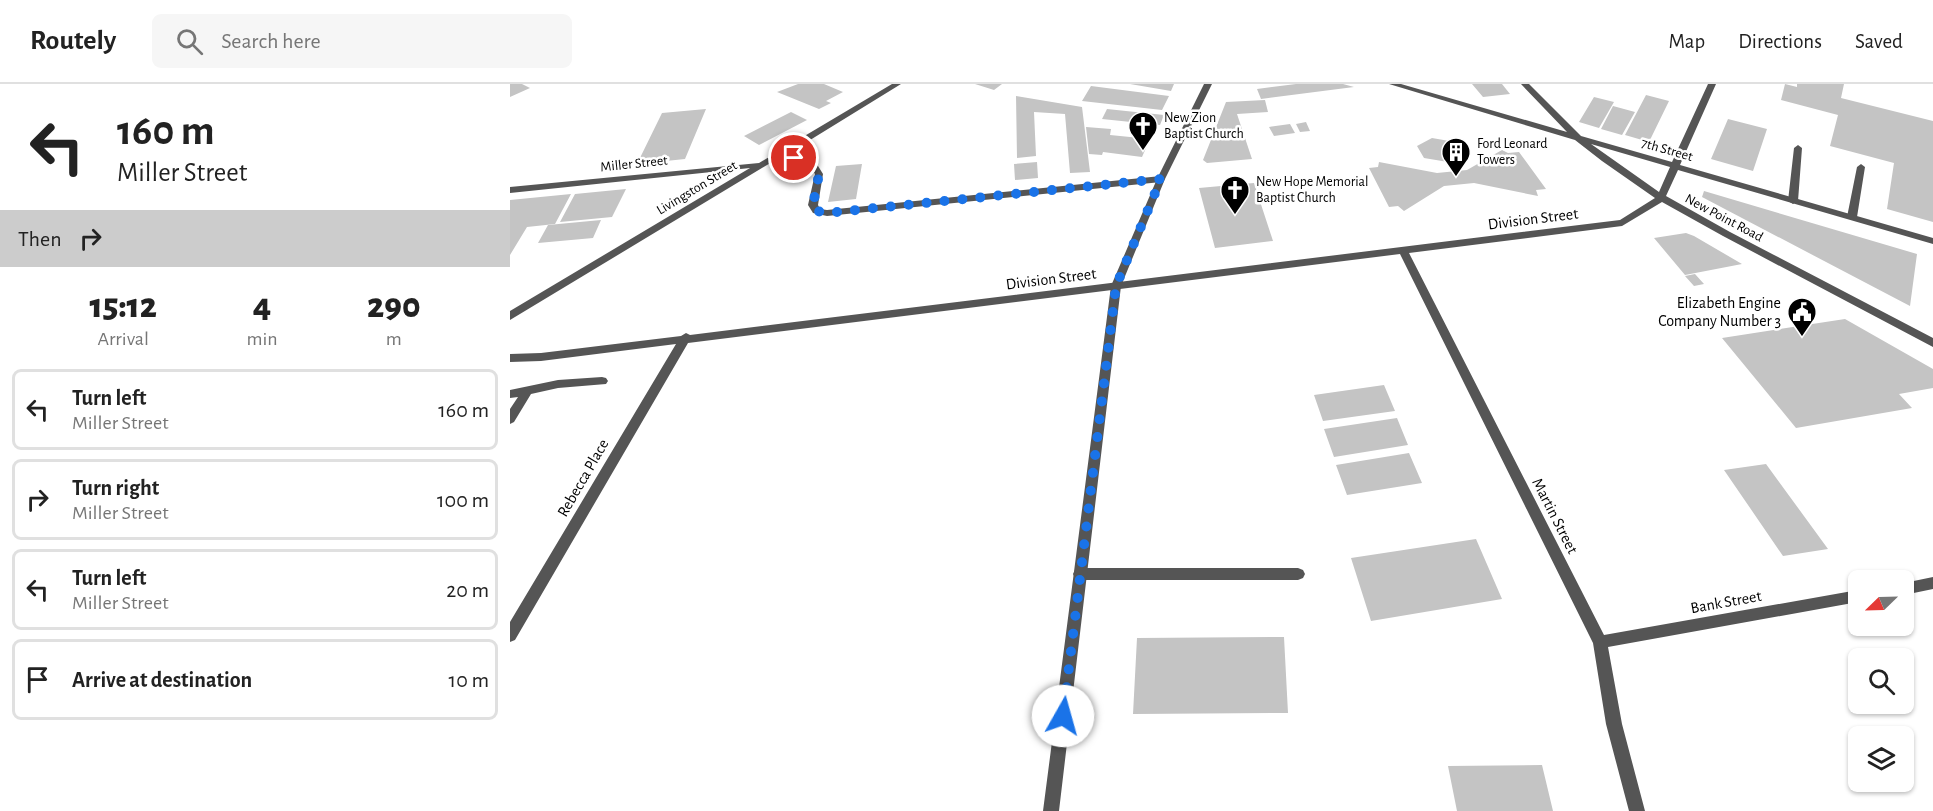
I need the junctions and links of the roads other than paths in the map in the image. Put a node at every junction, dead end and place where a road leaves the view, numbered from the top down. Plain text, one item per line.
1 (897, 84) edge
2 (1208, 84) edge
3 (1393, 84) edge
4 (1438, 84) edge
5 (1525, 84) edge
6 (1712, 84) edge
7 (1429, 94) junction
8 (1575, 137) junction
9 (1798, 148) dead end
10 (782, 153) junction
11 (762, 165) junction
12 (1675, 167) junction
13 (1861, 167) dead end
14 (1161, 179) junction
15 (510, 190) edge
16 (1660, 199) junction
17 (1793, 201) junction
18 (1852, 218) junction
19 (1933, 241) edge
20 (1403, 250) junction
21 (1116, 286) junction
22 (510, 316) edge
23 (686, 337) junction
24 (1933, 343) edge
25 (510, 358) edge
26 (602, 381) dead end
27 (527, 391) junction
28 (510, 394) edge
29 (510, 419) edge
30 (1080, 574) junction
31 (1298, 574) dead end
32 (1933, 583) edge
33 (1914, 587) edge
34 (1848, 599) edge
35 (510, 635) edge
36 (1600, 642) junction
37 (1051, 811) edge
38 (1637, 811) edge

1 - 10 street, Livingston Street
2 - 14 street
3 - 7 street, 7th Street
4 - 7 street
5 - 8 street, New Point Road
6 - 12 street
7 - 8 street, 7th Street
8 - 12 street, 7th Street
8 - 16 street, New Point Road
9 - 17 street
10 - 11 street, Livingston Street
10 - 14 street
11 - 15 street, Miller Street
11 - 22 street, Livingston Street
12 - 16 street
12 - 17 street, 7th Street
13 - 18 street
14 - 21 street
16 - 20 street, Division Street
16 - 24 street, New Point Road
17 - 18 street, 7th Street
18 - 19 street, 7th Street
20 - 21 street, Division Street
20 - 36 street, Martin Street
21 - 23 street, Division Street
21 - 30 street
23 - 25 street, Division Street
23 - 35 street, Rebecca Place
26 - 27 street
27 - 28 street
27 - 29 street
30 - 31 street
30 - 37 street
32 - 33 street
34 - 36 street, Bank Street
36 - 38 street, Martin Street

